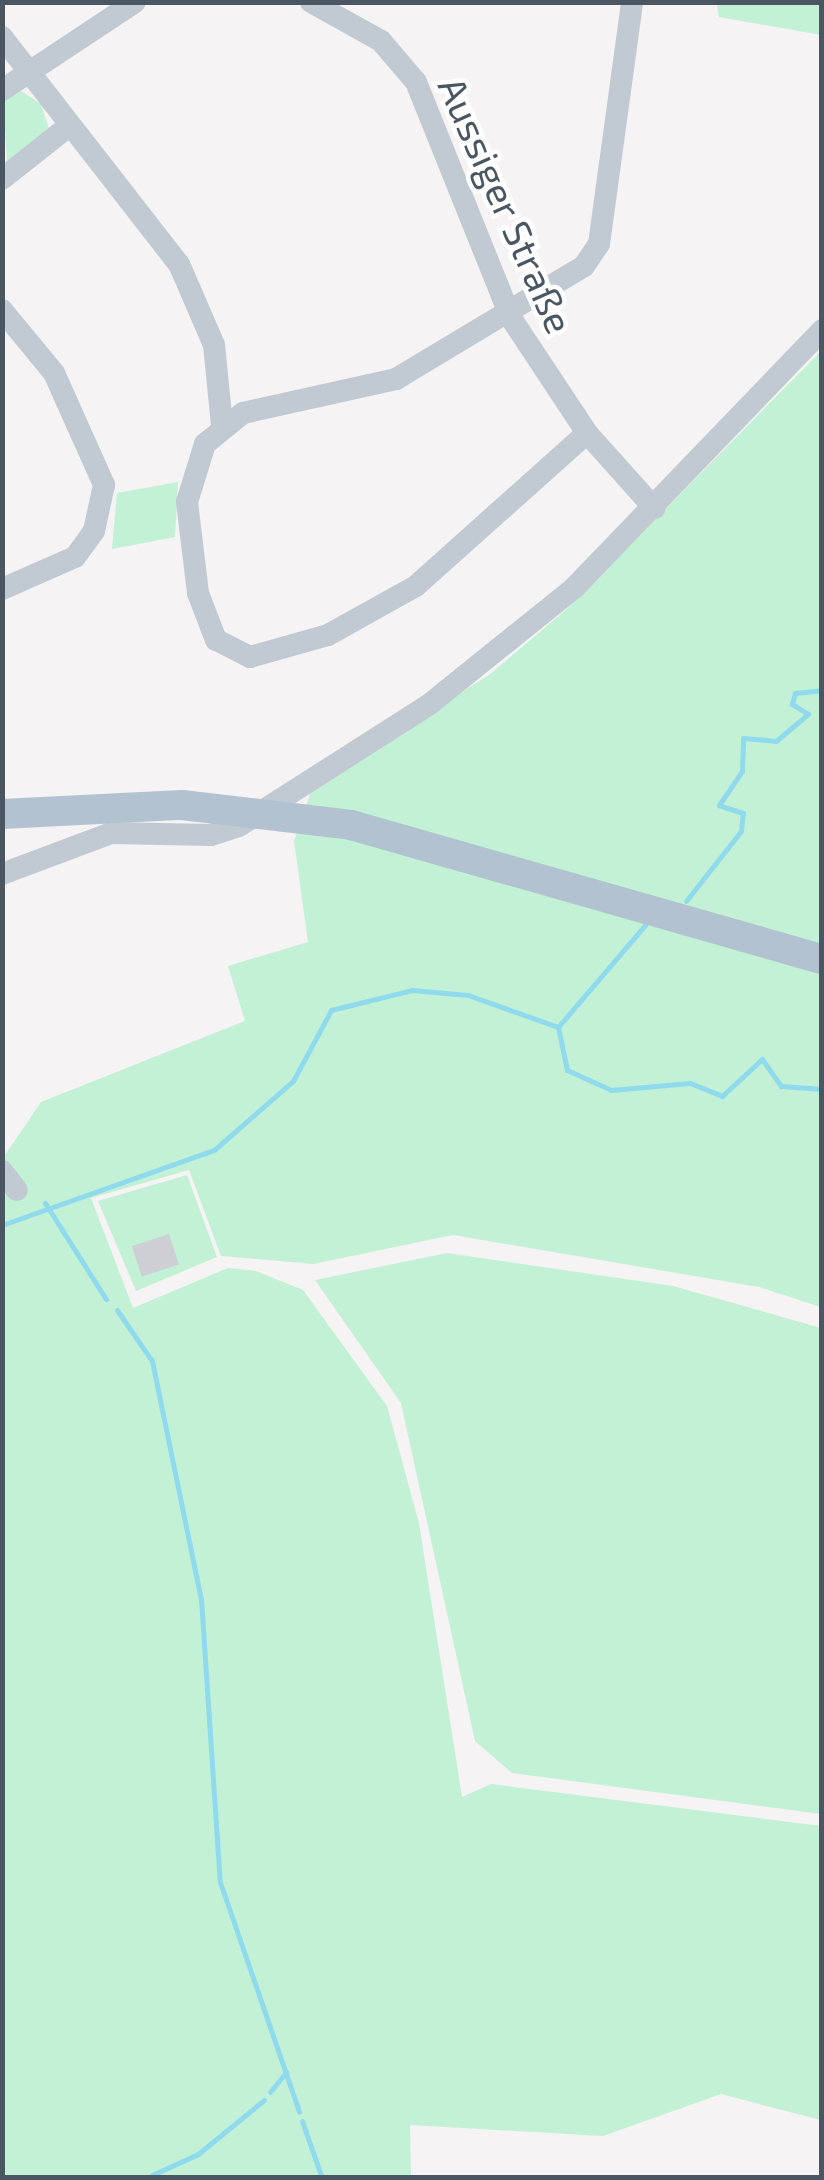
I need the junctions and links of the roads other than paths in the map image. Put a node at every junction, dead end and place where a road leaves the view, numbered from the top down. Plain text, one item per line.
1 (135, 2) edge
2 (310, 2) edge
3 (632, 2) edge
4 (352, 11) edge
5 (2, 37) edge
6 (26, 71) junction
7 (2, 90) edge
8 (65, 128) junction
9 (3, 179) edge
10 (2, 310) edge
11 (511, 318) junction
12 (822, 330) edge
13 (222, 425) junction
14 (587, 433) junction
15 (654, 508) junction
16 (2, 589) edge
17 (258, 811) junction
18 (2, 814) edge
19 (2, 874) edge
20 (822, 958) edge

1 - 6 street
2 - 4 street, Aussiger Straße
3 - 11 street
4 - 11 street, Aussiger Straße
5 - 6 street
6 - 7 street
6 - 8 street
8 - 9 street
8 - 13 street
10 - 16 street
11 - 13 street
11 - 14 street, Aussiger Straße
12 - 15 street
13 - 14 street
14 - 15 street, Aussiger Straße
15 - 17 street
17 - 18 main road
17 - 19 street
17 - 20 main road

